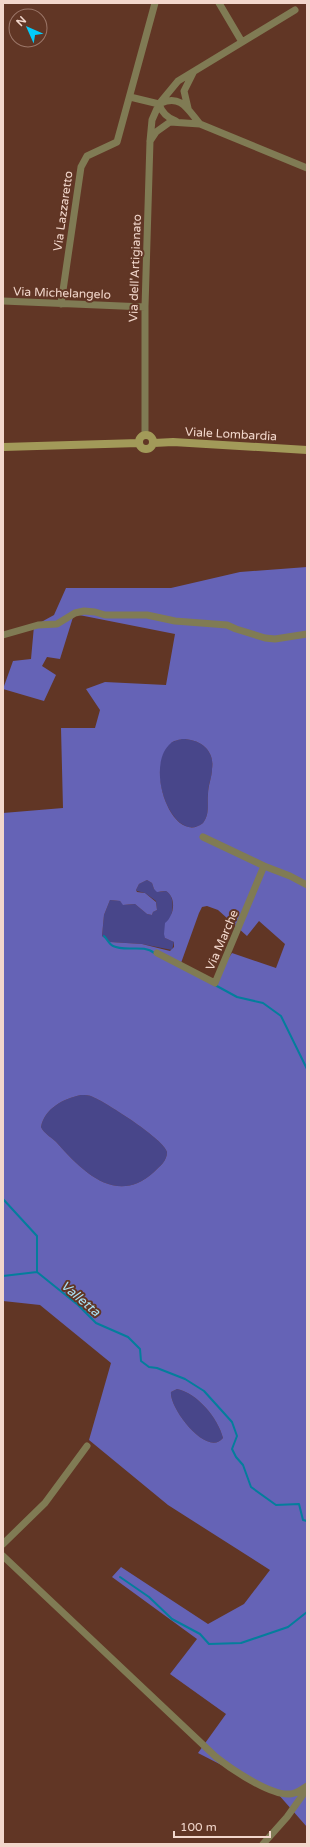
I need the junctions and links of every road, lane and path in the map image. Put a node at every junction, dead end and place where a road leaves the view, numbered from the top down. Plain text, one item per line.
1 (155, 3) edge
2 (219, 3) edge
3 (295, 10) dead end
4 (242, 42) junction
5 (196, 70) junction
6 (130, 97) junction
7 (159, 104) junction
8 (191, 113) junction
9 (176, 121) junction
10 (200, 124) junction
11 (150, 141) junction
12 (307, 168) edge
13 (3, 301) edge
14 (60, 304) junction
15 (145, 307) junction
16 (145, 435) junction
17 (139, 443) junction
18 (154, 443) junction
19 (3, 447) edge
20 (307, 450) edge
21 (307, 634) edge
22 (3, 635) edge
23 (203, 837) dead end
24 (264, 866) junction
25 (307, 885) edge
26 (157, 953) dead end
27 (88, 1446) dead end
28 (3, 1544) edge
29 (3, 1556) edge
30 (307, 1788) edge
31 (263, 1844) edge

1 - 6 street, Via Lazzaretto
2 - 4 street
3 - 4 street, Via dell'Artigianato
4 - 5 street, Via dell'Artigianato
5 - 7 street, Via dell'Artigianato
5 - 8 street, Via dell'Artigianato
6 - 7 street
6 - 14 street, Via Lazzaretto
7 - 8 street, Via dell'Artigianato
7 - 9 street
7 - 11 street, Via dell'Artigianato
8 - 10 street, Via dell'Artigianato
9 - 10 street
9 - 11 street
10 - 12 street
11 - 15 street, Via dell'Artigianato
13 - 14 street, Via Michelangelo
14 - 15 street, Via Michelangelo
15 - 16 street, Via dell'Artigianato
16 - 17 main road
16 - 18 main road
17 - 18 main road
17 - 19 main road
18 - 20 main road, Viale Lombardia
21 - 22 street
23 - 24 street
24 - 25 street
24 - 26 street, Via Marche
27 - 28 street
29 - 30 street
30 - 31 street

